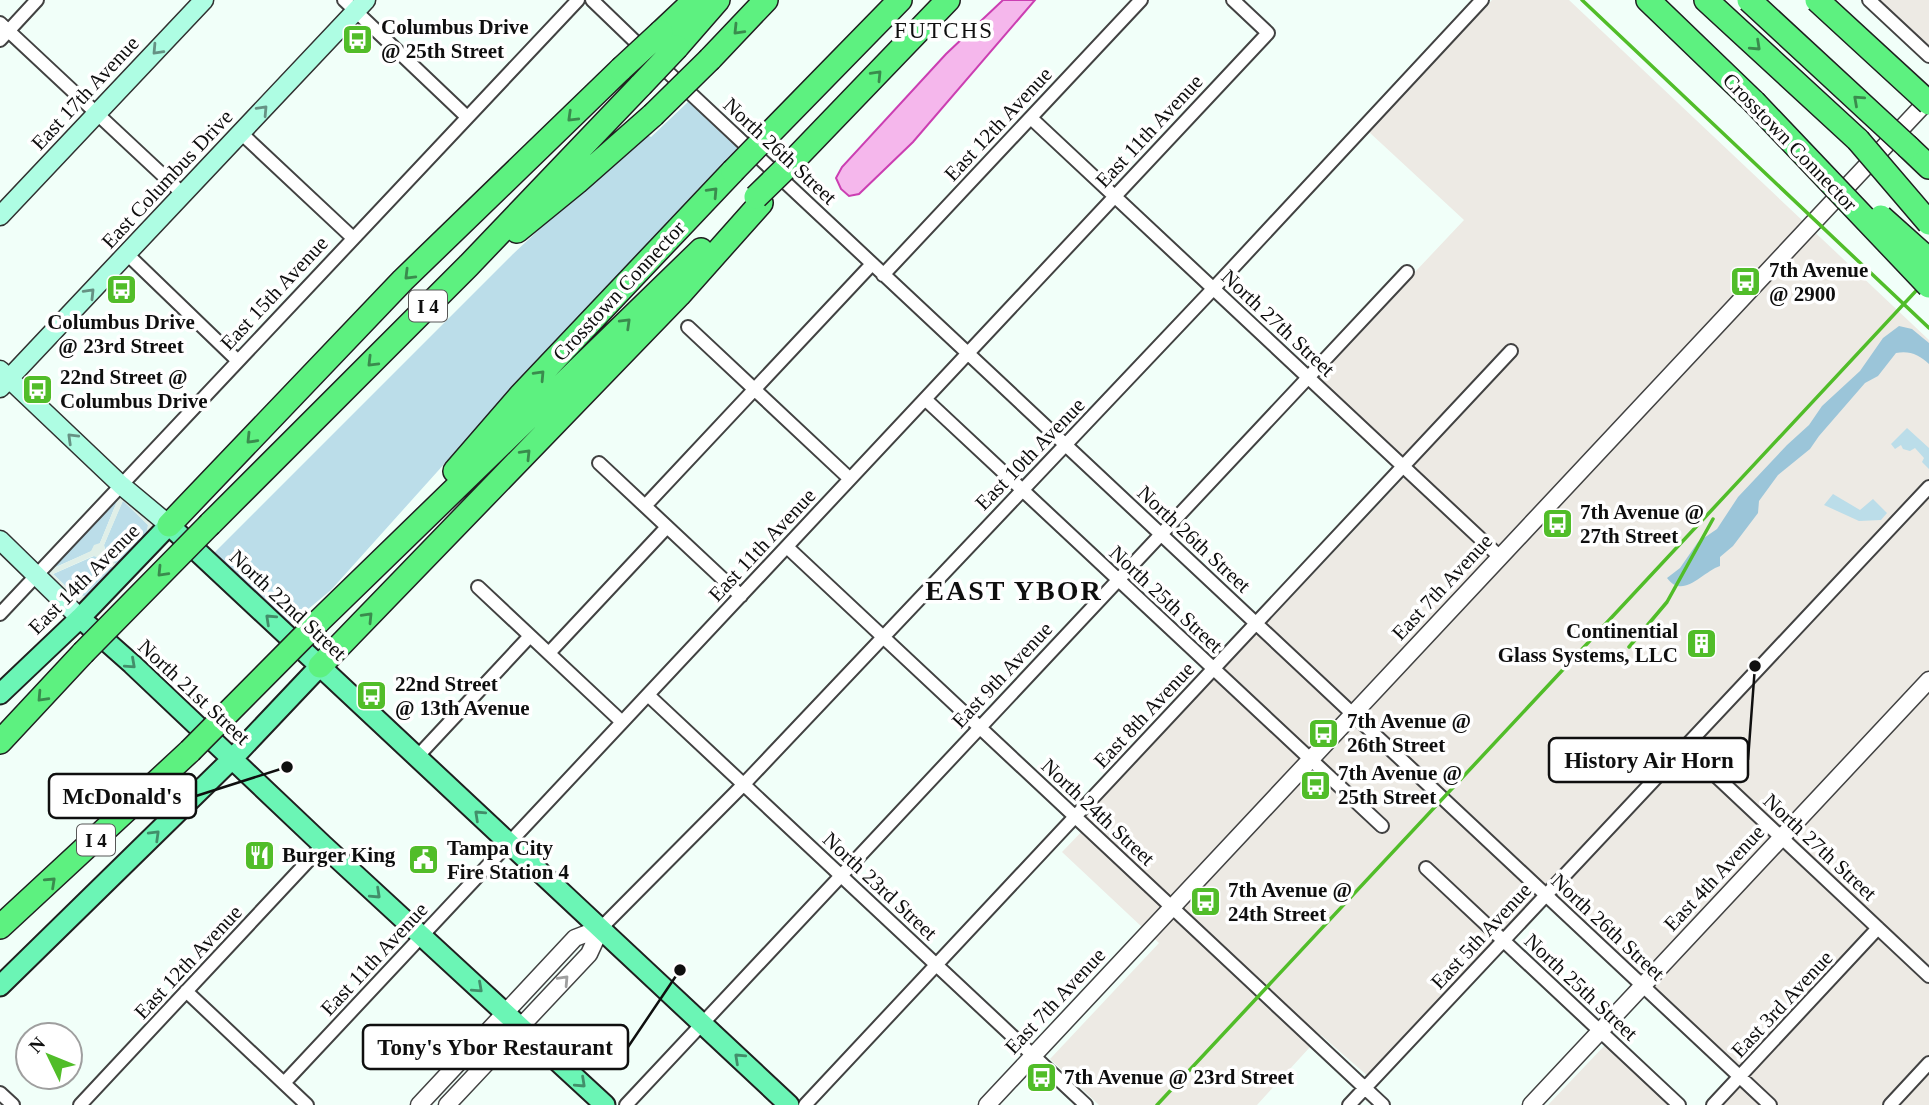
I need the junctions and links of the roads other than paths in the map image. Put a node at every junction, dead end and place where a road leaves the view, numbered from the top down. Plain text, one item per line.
1 (37, 0) edge
2 (204, 0) edge
3 (578, 0) edge
4 (592, 0) edge
5 (695, 0) edge
6 (718, 0) edge
7 (766, 0) edge
8 (900, 0) edge
9 (948, 0) edge
10 (1141, 0) edge
11 (1233, 0) edge
12 (1482, 0) edge
13 (1648, 0) edge
14 (1706, 0) edge
15 (1749, 0) edge
16 (1817, 0) edge
17 (1869, 0) edge
18 (355, 4) edge
19 (3, 31) edge
20 (669, 40) junction
21 (1929, 56) edge
22 (1929, 101) edge
23 (1754, 102) junction
24 (97, 114) junction
25 (467, 117) junction
26 (1031, 118) junction
27 (241, 133) junction
28 (1858, 140) junction
29 (1929, 166) edge
30 (183, 194) junction
31 (1114, 197) junction
32 (759, 200) junction
33 (1929, 209) edge
34 (0, 216) edge
35 (1929, 223) edge
36 (352, 238) junction
37 (127, 254) junction
38 (1929, 260) edge
39 (872, 264) junction
40 (469, 265) junction
41 (1407, 272) dead end
42 (883, 275) junction
43 (1929, 286) edge
44 (1213, 289) junction
45 (688, 327) dead end
46 (1511, 351) dead end
47 (967, 354) junction
48 (237, 361) junction
49 (1308, 377) junction
50 (3, 379) edge
51 (754, 389) junction
52 (925, 399) junction
53 (1065, 445) junction
54 (599, 463) dead end
55 (1403, 467) junction
56 (850, 479) junction
57 (121, 485) junction
58 (1929, 487) edge
59 (1022, 490) junction
60 (645, 506) junction
61 (169, 524) junction
62 (667, 527) junction
63 (1161, 534) junction
64 (0, 540) edge
65 (787, 547) junction
66 (1500, 557) junction
67 (37, 575) junction
68 (1118, 580) junction
69 (478, 587) dead end
70 (349, 592) junction
71 (741, 596) junction
72 (0, 614) edge
73 (80, 618) junction
74 (1256, 624) junction
75 (530, 636) junction
76 (883, 636) junction
77 (549, 653) junction
78 (320, 666) junction
79 (1213, 669) junction
80 (1929, 680) edge
81 (0, 694) edge
82 (648, 695) junction
83 (1352, 714) junction
84 (622, 722) junction
85 (980, 727) junction
86 (0, 742) edge
87 (1685, 747) junction
88 (417, 757) junction
89 (232, 759) junction
90 (1310, 760) junction
91 (744, 785) junction
92 (201, 789) junction
93 (272, 797) junction
94 (1075, 817) junction
95 (1381, 827) dead end
96 (1781, 837) junction
97 (509, 843) junction
98 (324, 845) junction
99 (1426, 868) dead end
100 (841, 876) junction
101 (1546, 895) junction
102 (1172, 907) junction
103 (0, 927) edge
104 (601, 928) junction
105 (1878, 928) junction
106 (421, 937) junction
107 (1503, 941) junction
108 (936, 965) junction
109 (1929, 976) edge
110 (0, 986) edge
111 (1642, 986) junction
112 (186, 992) junction
113 (506, 1013) junction
114 (702, 1024) junction
115 (521, 1027) junction
116 (1600, 1031) junction
117 (1033, 1055) junction
118 (1929, 1063) edge
119 (1740, 1077) junction
120 (284, 1083) junction
121 (1365, 1088) junction
122 (0, 1093) edge
123 (13, 1105) edge
124 (80, 1105) edge
125 (307, 1105) edge
126 (419, 1105) edge
127 (447, 1105) edge
128 (604, 1105) edge
129 (626, 1105) edge
130 (789, 1105) edge
131 (805, 1105) edge
132 (987, 1105) edge
133 (1086, 1105) edge
134 (1349, 1105) edge
135 (1383, 1105) edge
136 (1531, 1105) edge
137 (1679, 1105) edge
138 (1713, 1105) edge
139 (1770, 1105) edge
140 (1890, 1105) edge

1 - 19 street
2 -> 24 main road, East 17th Avenue
3 - 25 street, East 15th Avenue
4 - 39 street, North 26th Street
5 - 20 highway
6 - 20 highway, I 4
7 -> 40 highway, bridge
70 -> 8 highway, Crosstown Connector, bridge
32 -> 9 highway, I 4, bridge
10 - 26 street, East 12th Avenue
11 - 31 street, East 11th Avenue
12 - 44 street, East 10th Avenue
13 - 23 highway, Crosstown Connector
14 -> 28 highway, Crosstown Connector
29 -> 15 highway, bridge
16 - 22 highway, bridge
17 - 21 street
18 - 25 street
27 -> 18 main road, East Columbus Drive
19 - 24 street
20 - 40 highway, I 4, bridge
20 -> 61 highway, bridge
22 - 66 street, East 7th Avenue
23 - 38 highway, bridge
23 - 43 highway, Crosstown Connector, bridge
24 - 30 street
24 - 34 main road, East 17th Avenue
25 - 36 street, East 15th Avenue
26 - 31 street, North 27th Street
26 - 42 street, East 12th Avenue
27 - 30 main road, East Columbus Drive
27 - 36 street
28 - 33 highway, Crosstown Connector, bridge
28 - 35 highway, bridge
30 - 37 main road, East Columbus Drive
31 - 44 street, North 27th Street
31 - 47 street, East 11th Avenue
70 -> 32 highway, I 4
78 -> 32 highway
36 - 48 street, East 15th Avenue
37 - 48 street
50 -> 37 main road, East Columbus Drive
39 - 42 street, North 26th Street
39 - 51 street
40 -> 86 highway, I 4, bridge
41 - 49 street, East 9th Avenue
42 - 47 street, North 26th Street
44 - 49 street, North 27th Street
44 - 53 street, East 10th Avenue
45 - 51 street
46 - 55 street, East 8th Avenue
47 - 52 street, East 11th Avenue
47 - 53 street, North 26th Street
48 - 57 street, East 15th Avenue
49 - 55 street, North 27th Street
49 - 63 street, East 9th Avenue
57 -> 50 main road, North 22nd Street
51 - 56 street
51 - 60 street
52 - 56 street, East 11th Avenue
52 - 59 street, North 25th Street
53 - 59 street, East 10th Avenue
53 - 63 street, North 26th Street
54 - 60 street
55 - 66 street, North 27th Street
55 - 74 street, East 8th Avenue
56 - 65 street, East 11th Avenue
57 - 61 main road, North 22nd Street
57 - 67 street, East 15th Avenue
58 - 87 street, East 5th Avenue
59 - 68 street, North 25th Street
59 - 76 street, East 10th Avenue
60 - 62 street
61 - 73 main road, East 14th Avenue
78 -> 61 main road, North 22nd Street
62 - 71 street
62 - 77 street
63 - 68 street, East 9th Avenue
63 - 74 street, North 26th Street
64 - 67 main road, North 21st Street
65 - 71 street, East 11th Avenue
65 - 76 street, North 24th Street
66 - 83 street, East 7th Avenue
67 - 72 street, East 15th Avenue
67 - 73 main road, North 21st Street
68 - 79 street, North 25th Street
68 - 85 street, East 9th Avenue
69 - 75 street
103 -> 70 highway, I 4, bridge
71 - 82 street, East 11th Avenue
73 - 81 main road, East 14th Avenue
73 -> 89 main road, North 21st Street
74 - 79 street, East 8th Avenue
74 - 83 street, North 26th Street
75 - 77 street
75 - 88 street
76 - 85 street, North 24th Street
76 - 91 street, East 10th Avenue
77 - 84 street
78 - 88 main road, North 22nd Street
78 - 89 main road
79 - 90 street, North 25th Street
79 - 94 street, East 8th Avenue
80 - 96 street, East 4th Avenue
82 - 84 street, East 11th Avenue
82 - 91 street, North 23rd Street
83 - 90 street, East 7th Avenue
83 - 101 street, North 26th Street
84 - 97 street, East 11th Avenue
85 - 94 street, North 24th Street
85 - 100 street, East 9th Avenue
87 - 96 street, North 27th Street
87 - 101 street, East 5th Avenue
97 -> 88 main road, North 22nd Street
89 - 92 main road
89 - 93 main road, North 21st Street
90 - 95 street, North 25th Street
90 - 102 street, East 7th Avenue
91 - 100 street, North 23rd Street
91 - 104 street, East 10th Avenue
92 - 93 main road
110 -> 92 main road
93 - 98 main road, North 21st Street
94 - 102 street, North 24th Street
94 - 108 street, East 8th Avenue
96 - 105 street, North 27th Street
96 - 111 street, East 4th Avenue
97 - 104 main road, North 22nd Street
97 - 106 street, East 11th Avenue
98 -> 106 main road, North 21st Street
98 - 112 street, East 12th Avenue
99 - 107 street, North 25th Street
100 - 108 street, North 23rd Street
100 - 114 street, East 9th Avenue
101 - 107 street, East 5th Avenue
101 - 111 street, North 26th Street
102 - 117 street, East 7th Avenue
102 - 121 street, North 24th Street
104 - 113 street
104 - 114 main road, North 22nd Street
115 -> 104 street
105 - 109 street, North 27th Street
105 - 119 street, East 3rd Avenue
106 -> 113 main road, North 21st Street
106 - 120 street, East 11th Avenue
107 - 116 street, North 25th Street
107 - 121 street, East 5th Avenue
108 - 117 street, North 23rd Street
108 - 131 street, East 8th Avenue
111 - 116 street, East 4th Avenue
111 - 119 street, North 26th Street
112 - 120 street
112 - 124 street, East 12th Avenue
113 - 115 main road, North 21st Street
113 - 126 street
114 - 129 street, East 9th Avenue
130 -> 114 main road, North 22nd Street
115 - 127 street
115 -> 128 main road, North 21st Street
116 - 136 street, East 4th Avenue
116 - 137 street, North 25th Street
117 - 132 street, East 7th Avenue
117 - 133 street, North 23rd Street
118 - 140 street
119 - 138 street, East 3rd Avenue
119 - 139 street, North 26th Street
120 - 125 street
121 - 134 street, East 5th Avenue
121 - 135 street, North 24th Street
122 - 123 street

